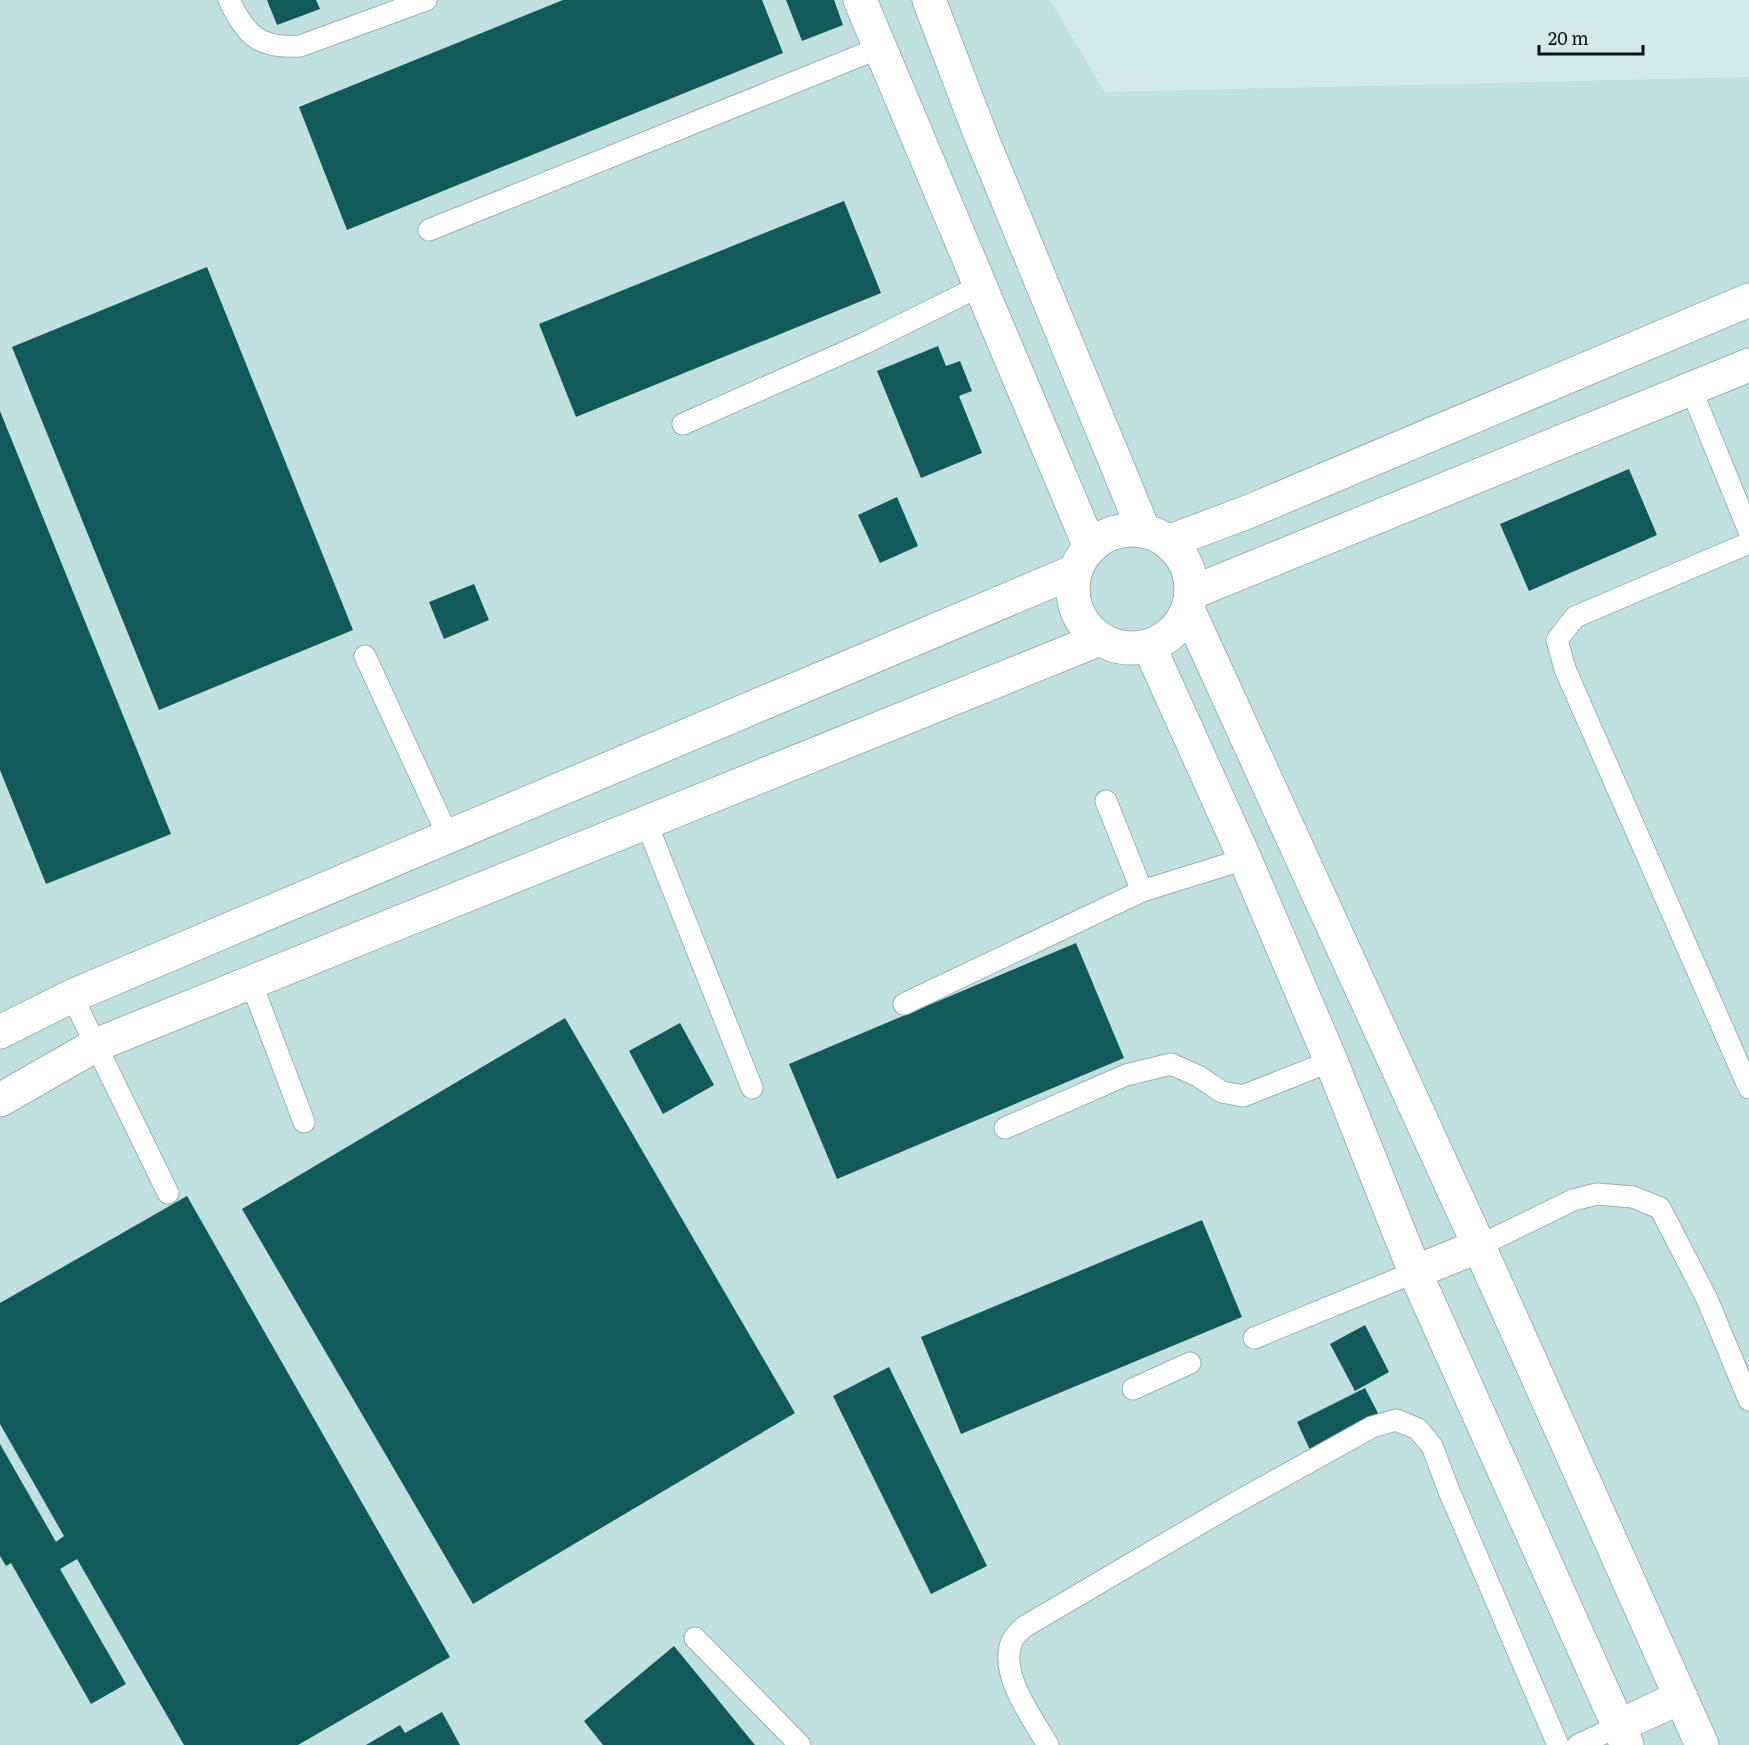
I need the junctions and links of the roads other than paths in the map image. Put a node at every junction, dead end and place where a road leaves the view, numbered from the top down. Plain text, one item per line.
1 (229, 0) edge
2 (426, 0) edge
3 (860, 0) edge
4 (929, 0) edge
5 (879, 48) junction
6 (429, 230) dead end
7 (980, 286) junction
8 (1749, 300) edge
9 (1749, 365) edge
10 (1691, 388) junction
11 (683, 424) dead end
12 (1741, 489) edge
13 (1749, 531) edge
14 (1156, 536) junction
15 (1749, 543) edge
16 (1082, 559) junction
17 (1190, 601) junction
18 (1100, 639) junction
19 (1149, 646) junction
20 (364, 656) dead end
21 (1106, 801) dead end
22 (646, 822) junction
23 (448, 836) junction
24 (1245, 859) junction
25 (1142, 891) junction
26 (251, 982) junction
27 (72, 996) junction
28 (904, 1004) dead end
29 (0, 1032) edge
30 (96, 1045) junction
31 (1331, 1061) junction
32 (752, 1088) dead end
33 (1749, 1088) edge
34 (0, 1100) edge
35 (304, 1122) dead end
36 (1005, 1128) dead end
37 (168, 1192) dead end
38 (1479, 1246) junction
39 (1415, 1272) junction
40 (1254, 1338) dead end
41 (1190, 1363) dead end
42 (1133, 1389) dead end
43 (1749, 1400) edge
44 (695, 1638) dead end
45 (1681, 1697) junction
46 (1623, 1735) edge
47 (800, 1745) edge
48 (1048, 1745) edge
49 (1558, 1745) edge
50 (1578, 1745) edge
51 (1702, 1745) edge

1 - 2 lane
3 - 5 street
4 - 14 street
5 - 6 lane
5 - 7 street
7 - 11 lane
7 - 16 street
8 - 14 street
9 - 10 street
10 - 12 lane
10 - 17 street
12 - 13 lane
14 - 16 street
14 - 17 street
15 - 33 lane
16 - 18 street
16 - 23 street
17 - 19 street
17 - 38 street
18 - 19 street
18 - 22 street
19 - 24 street
20 - 23 lane
21 - 25 lane
22 - 26 street
22 - 32 lane
23 - 27 street
24 - 25 lane
24 - 31 street
25 - 28 lane
26 - 30 street
26 - 35 lane
27 - 29 street
27 - 30 lane
30 - 34 street
30 - 37 lane
31 - 36 lane
31 - 39 street
38 - 39 street
38 - 43 lane
38 - 45 street
39 - 40 lane
39 - 46 street
41 - 42 lane
44 - 47 lane
45 - 46 street
45 - 51 street
46 - 50 lane
48 - 49 lane

